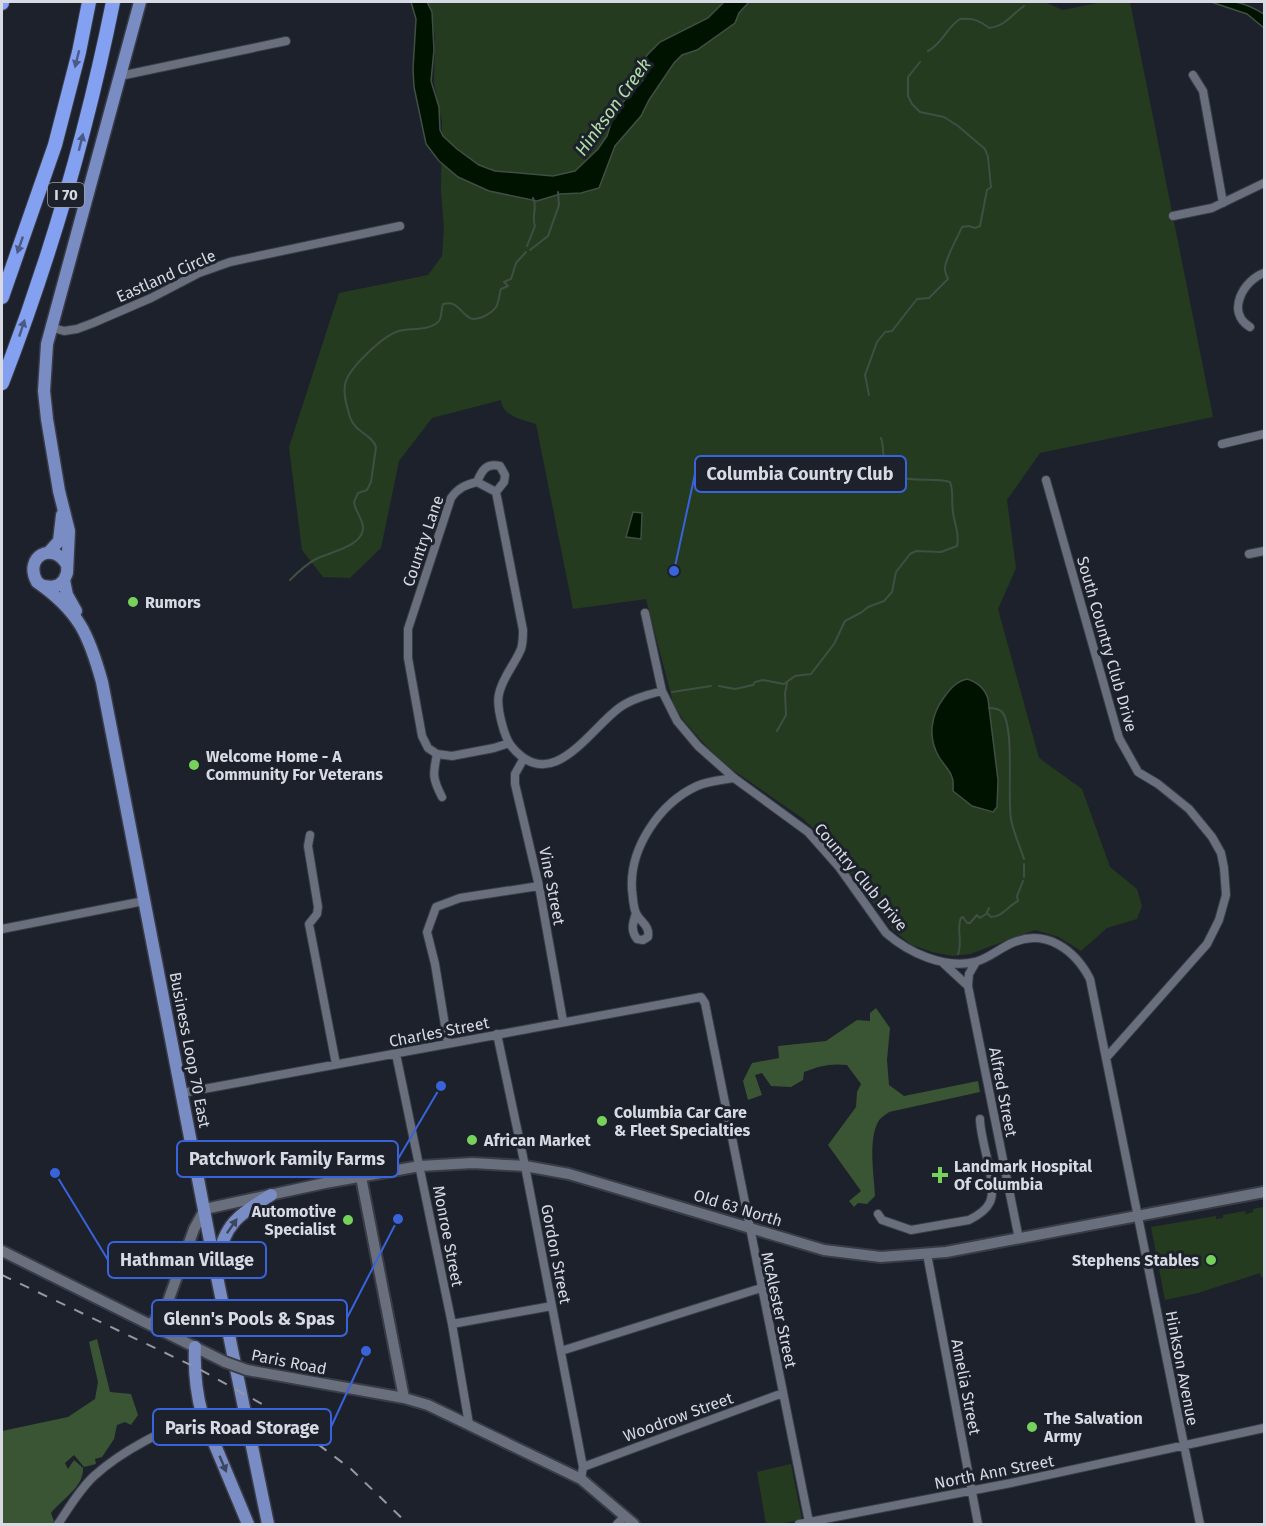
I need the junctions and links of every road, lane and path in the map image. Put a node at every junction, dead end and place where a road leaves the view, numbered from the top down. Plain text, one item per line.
1 (89, 2) edge
2 (113, 2) edge
3 (140, 2) edge
4 (286, 41) dead end
5 (1193, 75) dead end
6 (120, 76) junction
7 (1264, 183) edge
8 (1223, 203) junction
9 (1173, 216) dead end
10 (400, 226) dead end
11 (1264, 273) edge
12 (2, 297) edge
13 (50, 327) junction
14 (1250, 327) dead end
15 (2, 383) edge
16 (1264, 434) edge
17 (1222, 444) dead end
18 (1046, 480) dead end
19 (477, 482) junction
20 (496, 492) junction
21 (62, 508) junction
22 (1264, 551) edge
23 (49, 552) junction
24 (1249, 554) dead end
25 (67, 565) junction
26 (64, 580) junction
27 (44, 586) junction
28 (645, 613) dead end
29 (79, 621) junction
30 (662, 691) junction
31 (509, 743) junction
32 (437, 754) junction
33 (524, 758) junction
34 (734, 778) junction
35 (442, 797) dead end
36 (310, 835) dead end
37 (539, 886) junction
38 (144, 901) junction
39 (636, 913) dead end
40 (2, 929) edge
41 (941, 961) junction
42 (976, 962) junction
43 (968, 986) junction
44 (701, 997) joint
45 (563, 1021) junction
46 (497, 1034) junction
47 (448, 1044) junction
48 (396, 1054) junction
49 (1106, 1058) junction
50 (336, 1064) junction
51 (182, 1093) junction
52 (980, 1119) dead end
53 (420, 1166) junction
54 (525, 1166) junction
55 (361, 1176) junction
56 (1264, 1192) edge
57 (271, 1195) junction
58 (205, 1209) junction
59 (878, 1214) dead end
60 (1138, 1216) junction
61 (749, 1227) junction
62 (1019, 1239) junction
63 (2, 1251) edge
64 (927, 1254) junction
65 (216, 1272) junction
66 (761, 1288) junction
67 (552, 1306) junction
68 (151, 1324) junction
69 (452, 1324) junction
70 (195, 1347) junction
71 (561, 1351) junction
72 (783, 1393) junction
73 (404, 1398) junction
74 (201, 1414) junction
75 (469, 1424) junction
76 (1264, 1428) edge
77 (1185, 1446) junction
78 (583, 1467) junction
79 (581, 1479) junction
80 (972, 1490) junction
81 (621, 1520) edge
82 (809, 1522) junction
83 (58, 1524) edge
84 (248, 1524) edge
85 (268, 1524) edge
86 (634, 1524) edge
87 (799, 1524) edge
88 (978, 1524) edge
89 (1200, 1524) edge

1 -> 12 highway, I 70
15 -> 2 highway, I 70
3 - 6 main road
4 - 6 street
5 - 8 street
6 - 13 main road
7 - 8 street
8 - 9 street
10 - 13 street, Eastland Circle
11 - 14 street
13 - 21 main road
16 - 17 street
18 - 49 street, South Country Club Drive
19 - 20 street
19 - 20 street
19 - 32 street, Country Lane
20 - 31 street
21 - 23 main road
21 - 25 main road
22 - 24 street
23 - 25 main road
23 - 27 main road
25 - 26 main road
26 - 27 main road
26 - 29 main road, Business Loop 70 East
27 - 29 main road, Business Loop 70 East
28 - 30 street, Country Club Drive
29 - 38 main road, Business Loop 70 East
30 - 33 street
30 - 34 street, Country Club Drive
31 - 32 street
31 - 33 street
32 - 35 street
33 - 37 street, Vine Street
34 - 39 street
34 - 41 street, Country Club Drive
36 - 50 street
37 - 45 street, Vine Street
37 - 47 street
38 - 40 street
38 - 51 main road, Business Loop 70 East
41 - 42 street, Country Club Drive
41 - 43 street
42 - 43 street, Alfred Street
42 - 49 street
43 - 62 street, Alfred Street
44 - 45 street, Charles Street
44 - 61 street, McAlester Street
45 - 46 street, Charles Street
46 - 47 street, Charles Street
46 - 54 street, Gordon Street
47 - 48 street, Charles Street
48 - 50 street, Charles Street
48 - 53 street, Monroe Street
49 - 60 street
50 - 51 street, Charles Street
51 - 58 main road, Business Loop 70 East
52 - 59 street
53 - 54 main road, Old 63 North
53 - 55 main road, Old 63 North
53 - 69 street, Monroe Street
54 - 61 main road, Old 63 North
54 - 67 street, Gordon Street
55 - 57 main road, Old 63 North
55 - 73 main road
56 - 60 main road, Old 63 North
57 - 58 main road, Old 63 North
65 -> 57 main road
58 - 65 main road, Business Loop 70 East
58 - 68 main road
60 - 62 main road, Old 63 North
60 - 77 street, Hinkson Avenue
61 - 64 main road, Old 63 North
61 - 66 street, McAlester Street
62 - 64 main road, Old 63 North
63 - 68 main road, Paris Road
64 - 80 street, Amelia Street
65 - 85 main road, Business Loop 70 East
66 - 71 street
66 - 72 street, McAlester Street
67 - 69 street
67 - 71 street, Gordon Street
68 - 70 main road, Paris Road
69 - 75 street, Monroe Street
70 - 73 main road, Paris Road, bridge
70 - 74 main road
71 - 78 street, Gordon Street
72 - 78 street, Woodrow Street
72 - 82 street, McAlester Street
73 - 75 main road, Paris Road
74 - 83 street
74 -> 84 main road
75 - 79 main road, Paris Road
76 - 77 street, North Ann Street
77 - 80 street, North Ann Street
77 - 89 street, Hinkson Avenue
78 - 79 street, Gordon Street
79 - 81 main road, Paris Road
80 - 82 street, North Ann Street
80 - 88 street, Amelia Street
81 - 86 main road, Paris Road
82 - 87 street, North Ann Street

